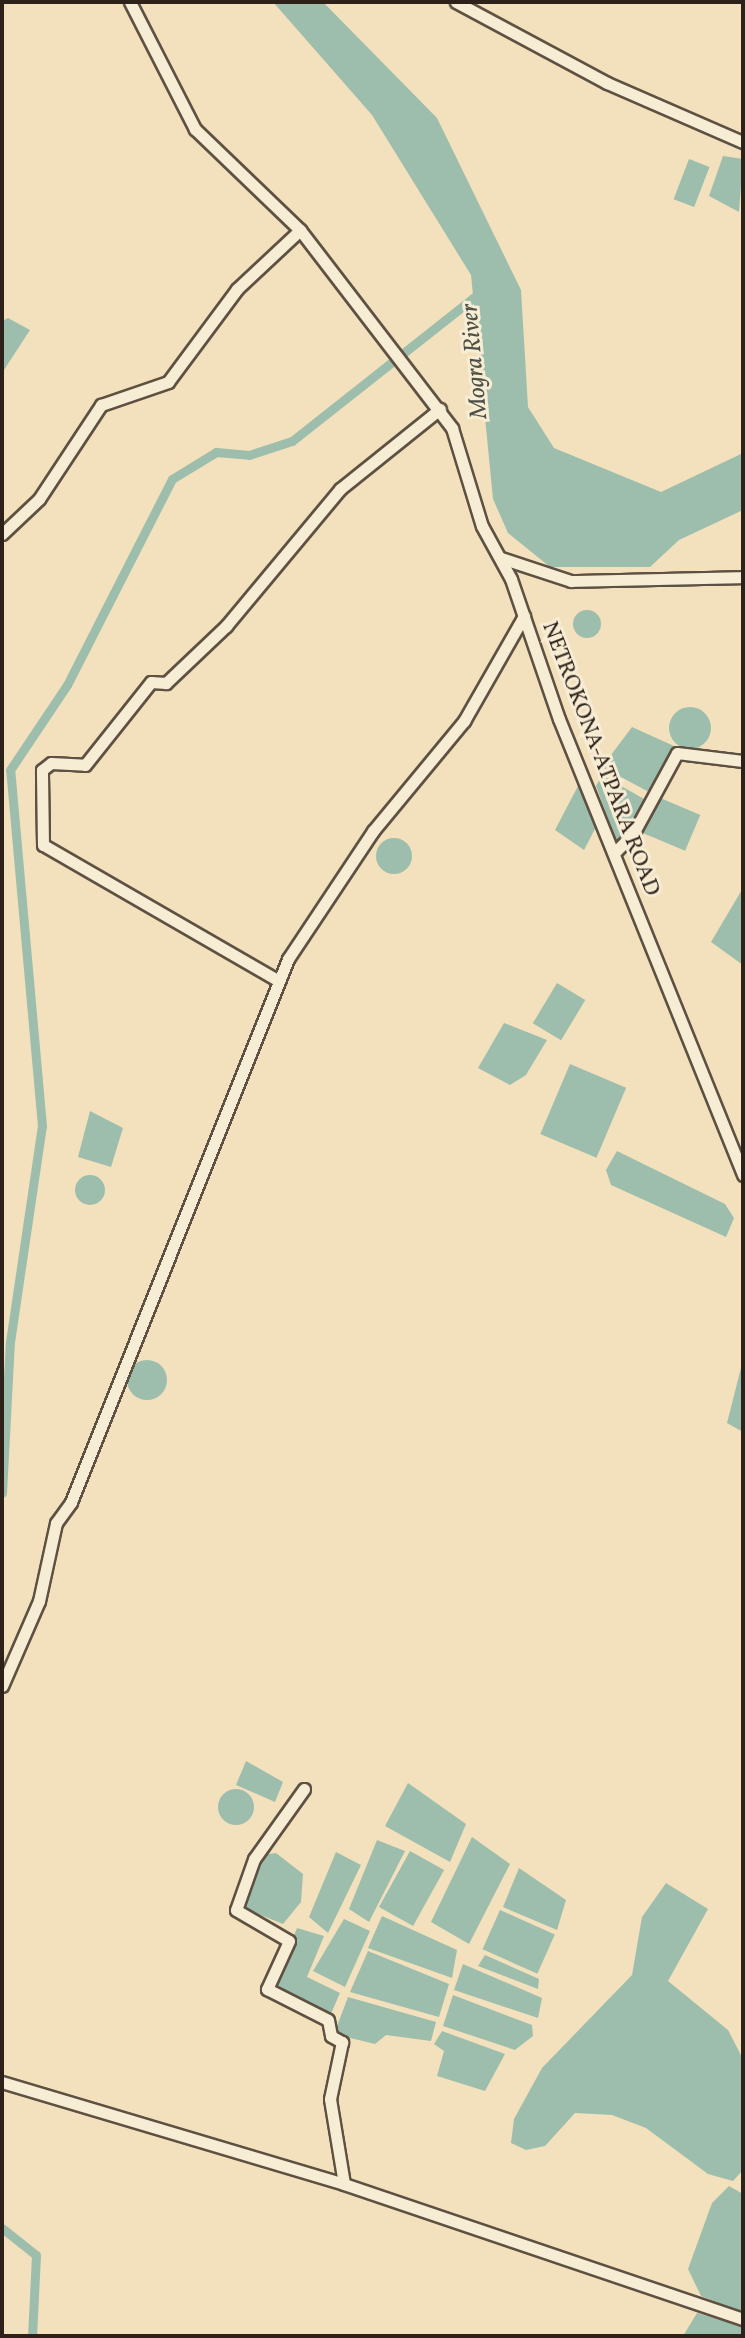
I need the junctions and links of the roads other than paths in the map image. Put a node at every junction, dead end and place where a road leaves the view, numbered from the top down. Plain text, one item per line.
1 (130, 2) edge
2 (462, 4) edge
3 (743, 142) edge
4 (300, 230) junction
5 (440, 409) junction
6 (2, 534) edge
7 (501, 558) junction
8 (743, 577) edge
9 (524, 616) junction
10 (743, 761) edge
11 (614, 853) junction
12 (279, 981) junction
13 (743, 1175) edge
14 (2, 1686) edge
15 (304, 1789) dead end
16 (2, 2082) edge
17 (344, 2184) junction
18 (743, 2319) edge

1 - 4 street, NETROKONA-ATPARA ROAD
2 - 3 street
4 - 5 street, NETROKONA-ATPARA ROAD
4 - 6 street
5 - 7 street, NETROKONA-ATPARA ROAD
5 - 12 street
7 - 8 street
7 - 9 street, NETROKONA-ATPARA ROAD
9 - 11 street, NETROKONA-ATPARA ROAD
9 - 12 street
10 - 11 street
11 - 13 street, NETROKONA-ATPARA ROAD
12 - 14 street
15 - 17 street
16 - 17 street
17 - 18 street

